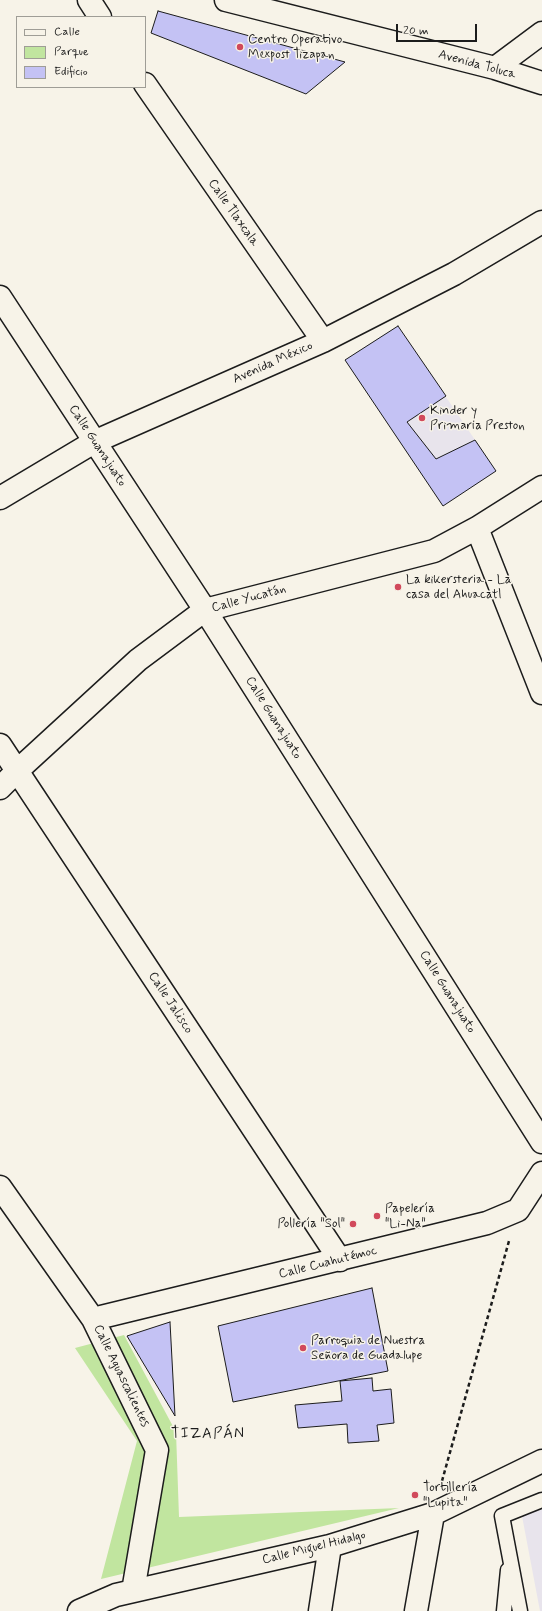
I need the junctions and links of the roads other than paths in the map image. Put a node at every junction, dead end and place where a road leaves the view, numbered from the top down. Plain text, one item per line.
1 (88, 0) edge
2 (235, 1) edge
3 (99, 16) edge
4 (542, 33) edge
5 (495, 68) junction
6 (542, 83) edge
7 (146, 85) edge
8 (542, 222) edge
9 (0, 297) edge
10 (323, 341) junction
11 (94, 442) junction
12 (542, 487) edge
13 (0, 498) edge
14 (477, 528) junction
15 (205, 610) junction
16 (542, 693) edge
17 (0, 745) edge
18 (17, 771) junction
19 (0, 788) edge
20 (542, 1142) edge
21 (542, 1173) edge
22 (0, 1187) edge
23 (340, 1260) junction
24 (93, 1319) junction
25 (542, 1461) edge
26 (542, 1500) edge
27 (433, 1514) junction
28 (330, 1546) junction
29 (509, 1551) junction
30 (133, 1591) junction
31 (78, 1611) edge
32 (320, 1611) edge
33 (416, 1611) edge
34 (504, 1611) edge
35 (520, 1611) edge

1 - 3 street
2 - 5 street, Avenida Toluca
4 - 5 street
5 - 6 street, Avenida Toluca
7 - 10 street, Calle Tlaxcala
8 - 10 street, Avenida México
9 - 11 street, Calle Guanajuato
10 - 11 street, Avenida México
11 - 13 street, Avenida México
11 - 15 street, Calle Guanajuato
12 - 14 street, Calle Yucatán
14 - 15 street, Calle Yucatán
14 - 16 street
15 - 18 street, Calle Yucatán
15 - 20 street, Calle Guanajuato
17 - 18 street, Calle Jalisco
18 - 19 street, Calle Yucatán
18 - 23 street, Calle Jalisco
21 - 23 street, Calle Cuahutémoc
22 - 24 street, Calle Aguascalientes
23 - 24 street, Calle Cuahutémoc
24 - 30 street, Calle Aguascalientes
25 - 27 street, Calle Miguel Hidalgo
26 - 29 lane
27 - 28 street, Calle Miguel Hidalgo
27 - 33 street
28 - 30 street, Calle Miguel Hidalgo
28 - 32 street
29 - 34 lane
29 - 35 lane
30 - 31 street, Calle Miguel Hidalgo

